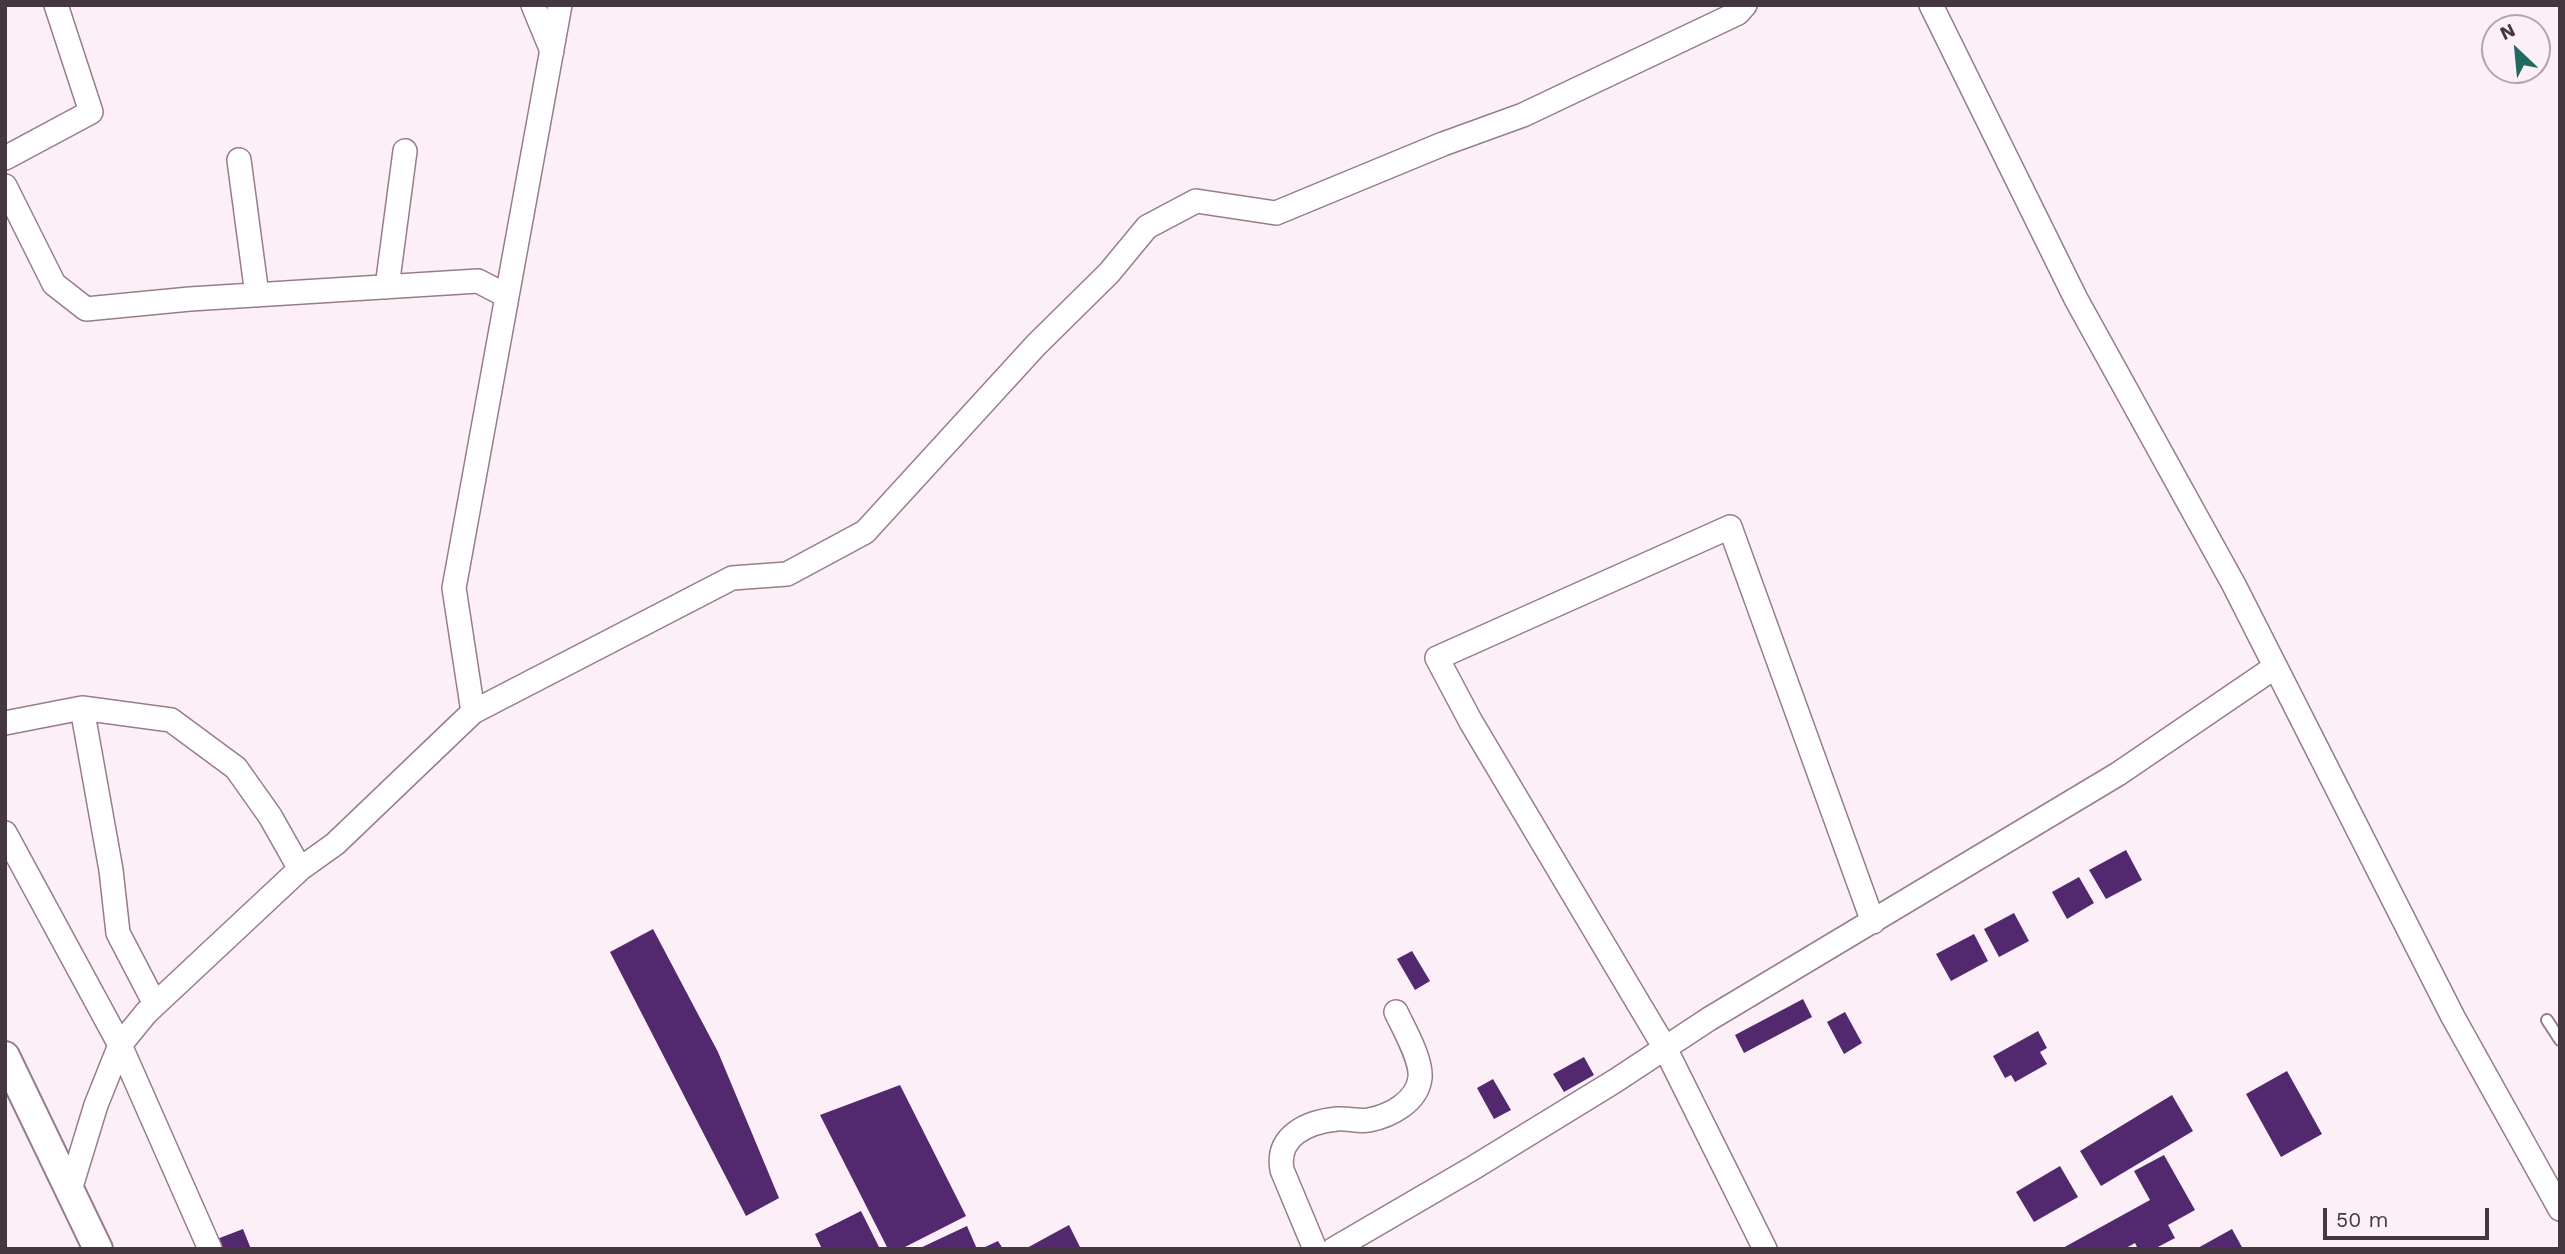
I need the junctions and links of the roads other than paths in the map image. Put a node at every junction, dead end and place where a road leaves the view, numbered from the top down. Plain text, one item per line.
1 (56, 5) edge
2 (533, 5) edge
3 (561, 5) edge
4 (1745, 5) edge
5 (1931, 5) edge
6 (552, 51) junction
7 (405, 151) dead end
8 (5, 158) edge
9 (239, 160) dead end
10 (5, 186) edge
11 (387, 287) junction
12 (257, 295) junction
13 (507, 296) junction
14 (2275, 667) junction
15 (82, 708) junction
16 (473, 712) junction
17 (5, 723) edge
18 (5, 832) edge
19 (300, 869) junction
20 (1873, 922) junction
21 (155, 1004) junction
22 (1396, 1012) dead end
23 (2547, 1020) dead end
24 (2560, 1040) edge
25 (120, 1045) junction
26 (1665, 1048) junction
27 (5, 1056) edge
28 (70, 1190) junction
29 (2560, 1209) edge
30 (98, 1249) edge
31 (210, 1249) edge
32 (1315, 1249) edge
33 (1334, 1249) edge
34 (1765, 1249) edge

1 - 8 street
2 - 6 street
3 - 6 street
4 - 16 street
5 - 14 street
6 - 13 street
7 - 11 street
9 - 12 street
10 - 12 street
11 - 12 street
11 - 13 street
13 - 16 street
14 - 20 street
14 - 29 street
15 - 17 street
15 - 19 street
15 - 21 street
16 - 19 street
18 - 25 street
19 - 21 street
20 - 26 street
20 - 26 street
21 - 25 street
22 - 32 street
23 - 24 lane
25 - 28 street
25 - 31 street
26 - 33 street
26 - 34 street
27 - 28 street
28 - 30 street

